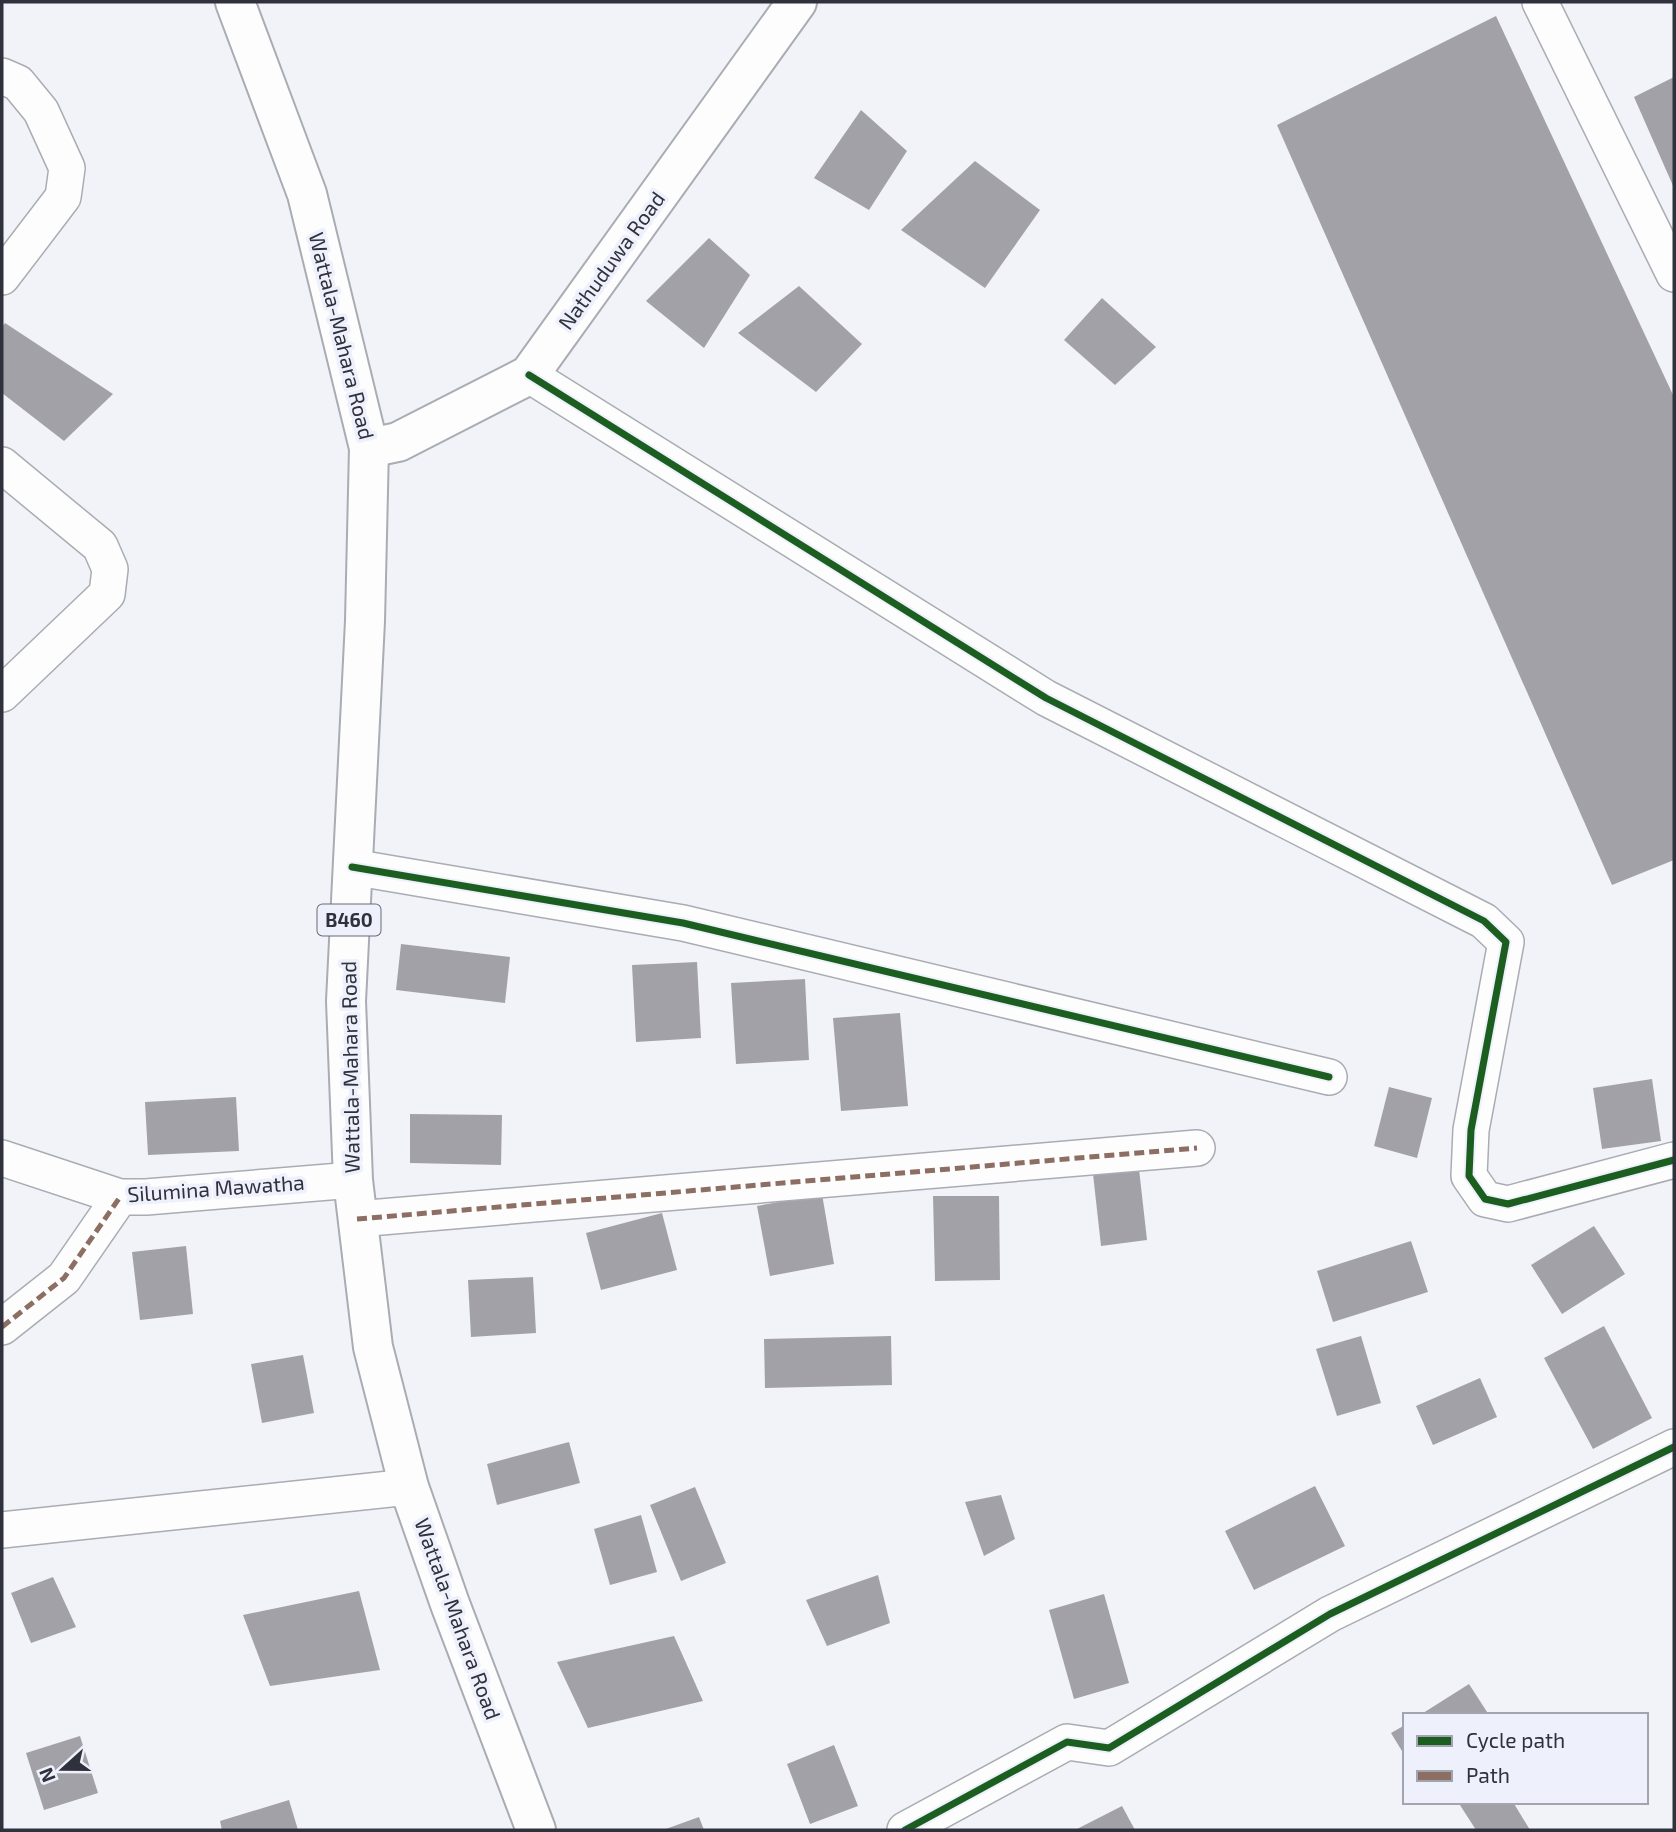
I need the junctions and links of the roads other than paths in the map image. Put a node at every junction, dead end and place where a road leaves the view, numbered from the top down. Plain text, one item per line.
1 (235, 2) edge
2 (797, 2) edge
3 (1540, 2) edge
4 (2, 76) edge
5 (1674, 274) edge
6 (2, 277) edge
7 (530, 375) junction
8 (369, 447) junction
9 (2, 465) edge
10 (2, 694) edge
11 (352, 867) junction
12 (1329, 1077) dead end
13 (1197, 1148) dead end
14 (2, 1158) edge
15 (1674, 1160) edge
16 (353, 1180) junction
17 (120, 1197) junction
18 (357, 1219) junction
19 (2, 1327) edge
20 (1674, 1448) edge
21 (409, 1487) junction
22 (2, 1530) edge
23 (536, 1830) edge
24 (905, 1830) edge

1 - 8 main road, Wattala-Mahara Road / B460
2 - 7 main road, Nathuduwa Road
3 - 5 street
4 - 6 street
7 - 8 main road, Nathuduwa Road
7 - 15 street
8 - 11 main road, Wattala-Mahara Road / B460
9 - 10 street
11 - 12 street
11 - 16 main road, Wattala-Mahara Road / B460
13 - 18 street
14 - 17 street, Silumina Mawatha
16 - 17 street, Silumina Mawatha
16 - 18 main road, Wattala-Mahara Road / B460
17 - 19 street
18 - 21 main road, Wattala-Mahara Road / B460
20 - 24 street
21 - 22 street
21 - 23 main road, Wattala-Mahara Road / B460

